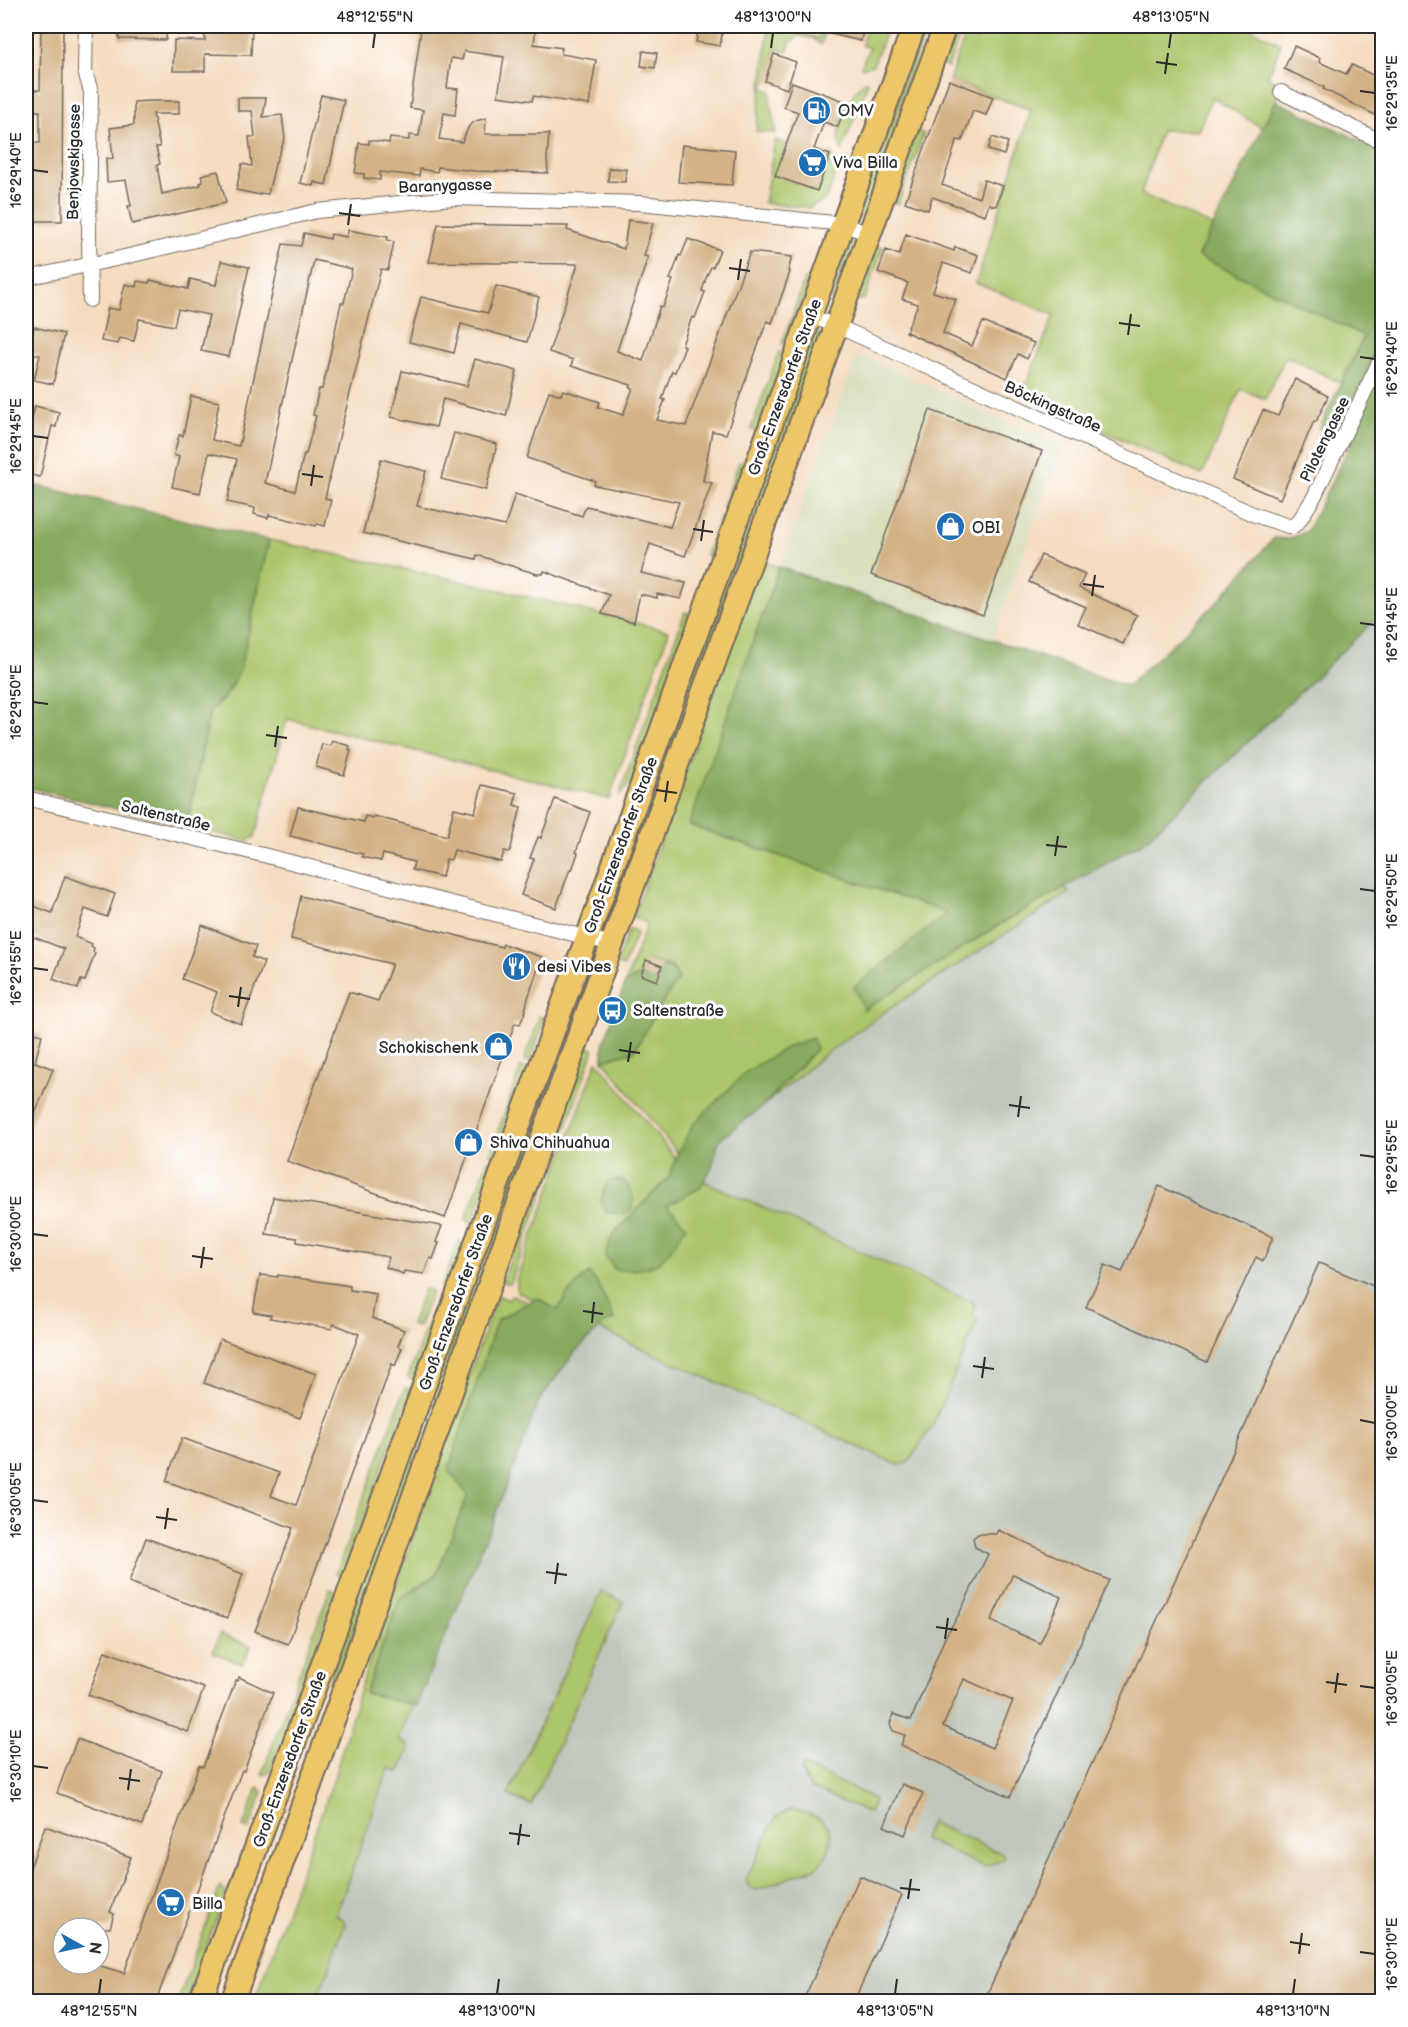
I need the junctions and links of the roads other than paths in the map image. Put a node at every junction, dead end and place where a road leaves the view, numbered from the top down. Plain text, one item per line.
1 (86, 26) edge
2 (914, 26) edge
3 (945, 26) edge
4 (1281, 92) dead end
5 (1383, 142) edge
6 (843, 224) junction
7 (871, 235) junction
8 (90, 264) junction
9 (26, 278) edge
10 (90, 300) dead end
11 (810, 316) junction
12 (837, 326) junction
13 (1383, 356) edge
14 (1284, 526) joint
15 (26, 798) edge
16 (587, 938) junction
17 (612, 944) junction
18 (200, 2001) edge
19 (232, 2001) edge

1 - 8 street, Benjowskigasse
2 - 6 main road, Groß-Enzersdorfer Straße
3 - 7 main road, Groß-Enzersdorfer Straße
4 - 5 street
6 - 7 street, Baranygasse
6 - 8 street, Baranygasse
6 - 11 main road, Groß-Enzersdorfer Straße
7 - 12 main road, Groß-Enzersdorfer Straße
8 - 9 street, Baranygasse
8 - 10 street, Benjowskigasse
11 - 12 street, Böckingstraße
11 - 16 main road, Groß-Enzersdorfer Straße
12 - 14 street, Böckingstraße
12 - 17 main road, Groß-Enzersdorfer Straße
13 - 14 street, Pilotengasse
15 - 16 street, Saltenstraße
16 - 17 street, Saltenstraße
16 - 18 main road, Groß-Enzersdorfer Straße
17 - 19 main road, Groß-Enzersdorfer Straße

